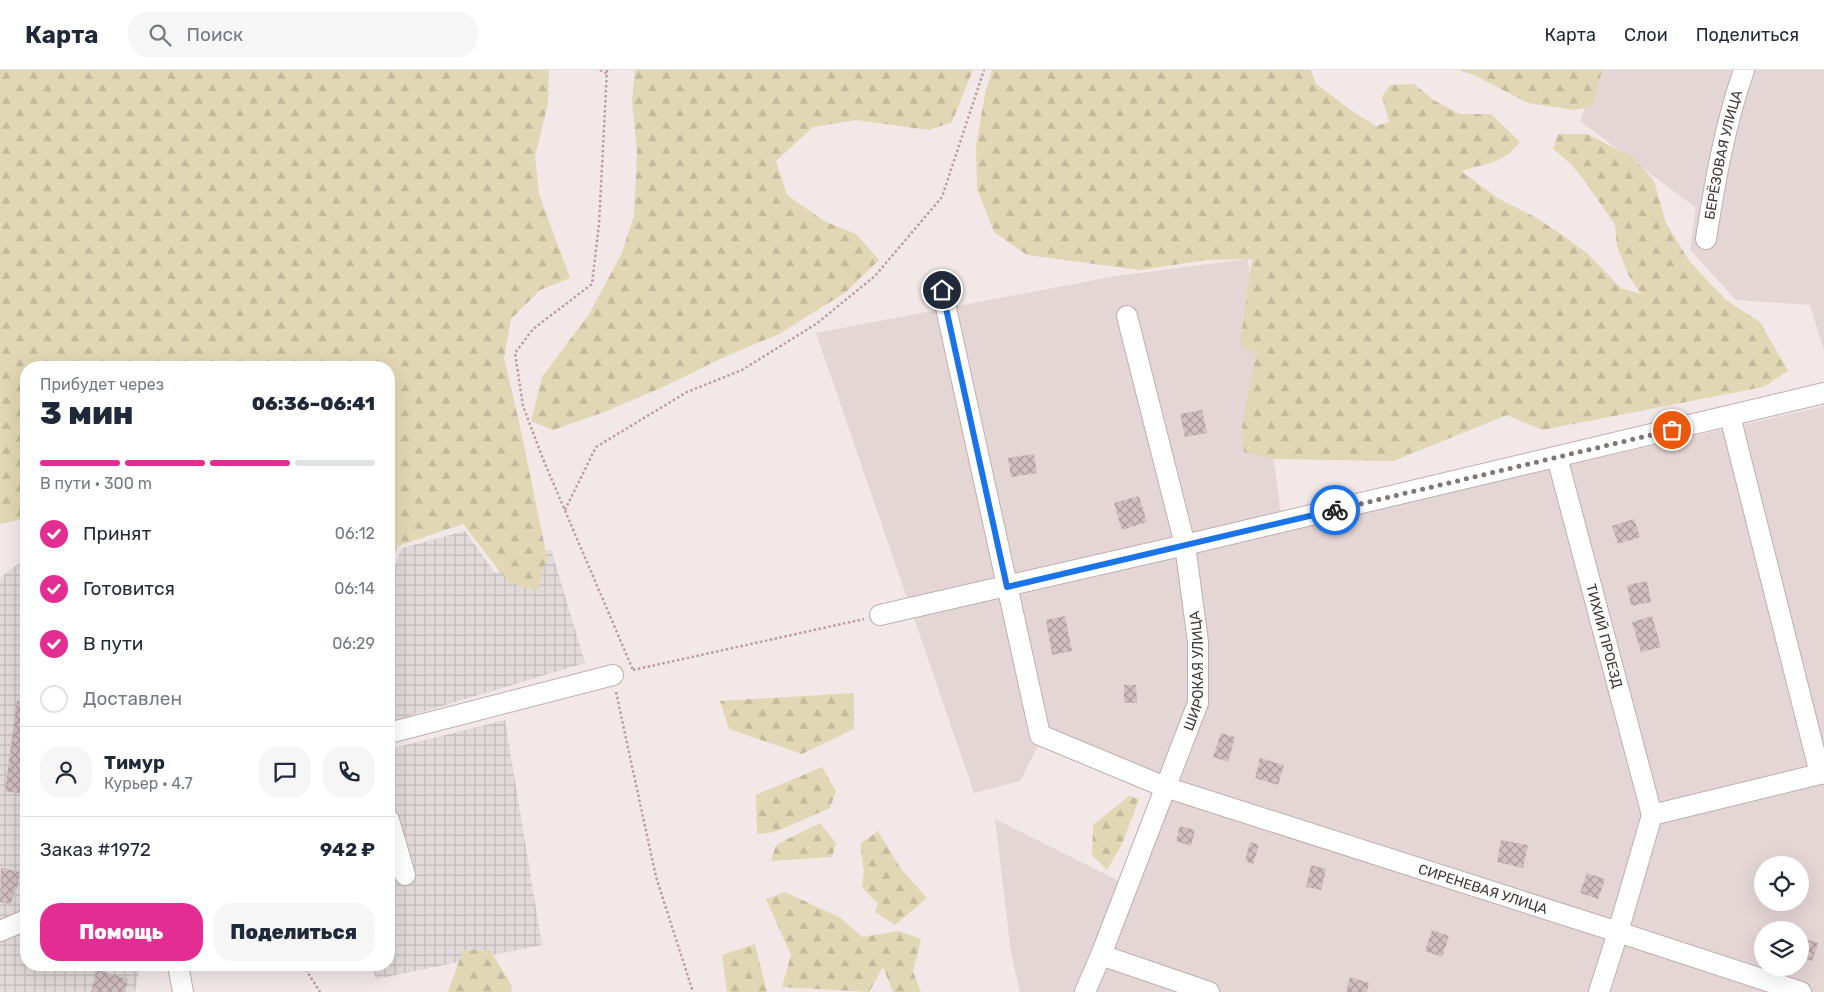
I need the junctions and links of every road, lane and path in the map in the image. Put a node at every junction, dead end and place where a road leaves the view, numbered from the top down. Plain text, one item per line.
1 (600, 70) edge
2 (607, 70) edge
3 (984, 70) edge
4 (1744, 70) edge
5 (607, 74) junction
6 (1706, 239) dead end
7 (942, 290) dead end
8 (1127, 316) dead end
9 (1824, 393) edge
10 (1730, 416) junction
11 (1556, 457) junction
12 (565, 510) junction
13 (1185, 545) junction
14 (1007, 587) junction
15 (880, 615) joint
16 (633, 670) junction
17 (613, 674) junction
18 (395, 731) edge
19 (1822, 774) edge
20 (1166, 787) junction
21 (1652, 815) junction
22 (395, 841) edge
23 (405, 875) dead end
24 (20, 923) edge
25 (0, 931) edge
26 (1618, 932) junction
27 (1101, 955) junction
28 (179, 971) edge
29 (307, 971) edge
30 (183, 992) edge
31 (320, 992) edge
32 (693, 992) edge
33 (1085, 992) edge
34 (1209, 992) edge
35 (1599, 992) edge
36 (1801, 992) edge

1 - 5 path
2 - 5 path
3 - 12 path
4 - 6 street, БЕРЁЗОВАЯ УЛИЦА
5 - 12 path
7 - 14 street
8 - 13 street, ШИРОКАЯ УЛИЦА
9 - 10 street
10 - 11 street
10 - 19 street
11 - 13 street
11 - 21 street, ТИХИЙ ПРОЕЗД
12 - 16 path
13 - 14 street
13 - 20 street, ШИРОКАЯ УЛИЦА
14 - 15 street
14 - 20 street, СИРЕНЕВАЯ УЛИЦА
15 - 16 path
16 - 17 path
17 - 18 street
17 - 32 path
19 - 21 street
20 - 26 street, СИРЕНЕВАЯ УЛИЦА
20 - 27 street, ШИРОКАЯ УЛИЦА
21 - 26 street
22 - 23 street
24 - 25 street
26 - 35 street
26 - 36 street, СИРЕНЕВАЯ УЛИЦА
27 - 33 street, ШИРОКАЯ УЛИЦА
27 - 34 street
28 - 30 street
29 - 31 path

